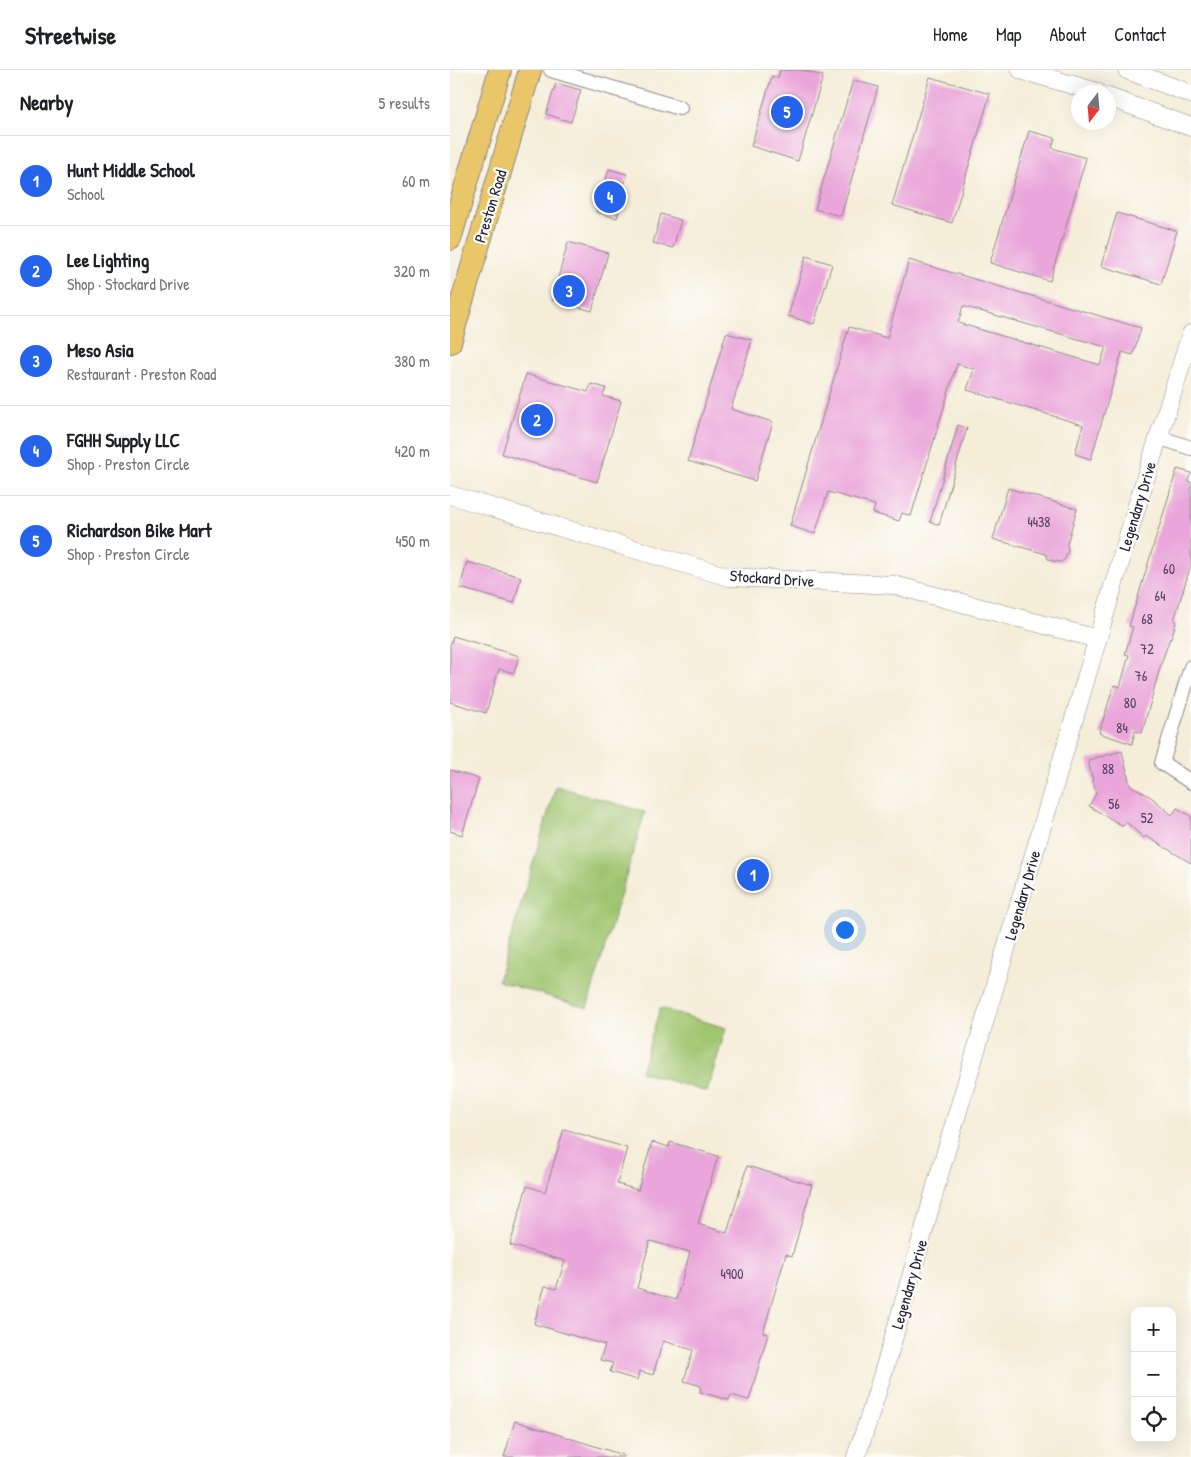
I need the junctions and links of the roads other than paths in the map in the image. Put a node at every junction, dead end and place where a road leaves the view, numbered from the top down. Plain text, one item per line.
1 (500, 70) edge
2 (530, 70) edge
3 (551, 70) edge
4 (1128, 70) edge
5 (1028, 71) edge
6 (1074, 85) edge
7 (1191, 94) edge
8 (1116, 100) edge
9 (680, 108) dead end
10 (1191, 127) edge
11 (450, 240) edge
12 (1191, 334) edge
13 (450, 342) edge
14 (1158, 437) junction
15 (1191, 448) edge
16 (450, 495) edge
17 (1098, 639) junction
18 (1191, 666) edge
19 (1191, 782) edge
20 (856, 1457) edge

1 - 11 main road, Preston Road
2 - 13 main road, Preston Road
3 - 9 street
4 - 7 street
5 - 6 street
8 - 10 street
12 - 14 street, Legendary Drive
14 - 15 street
14 - 17 street, Legendary Drive
16 - 17 street, Stockard Drive
17 - 20 street, Legendary Drive
18 - 19 street

